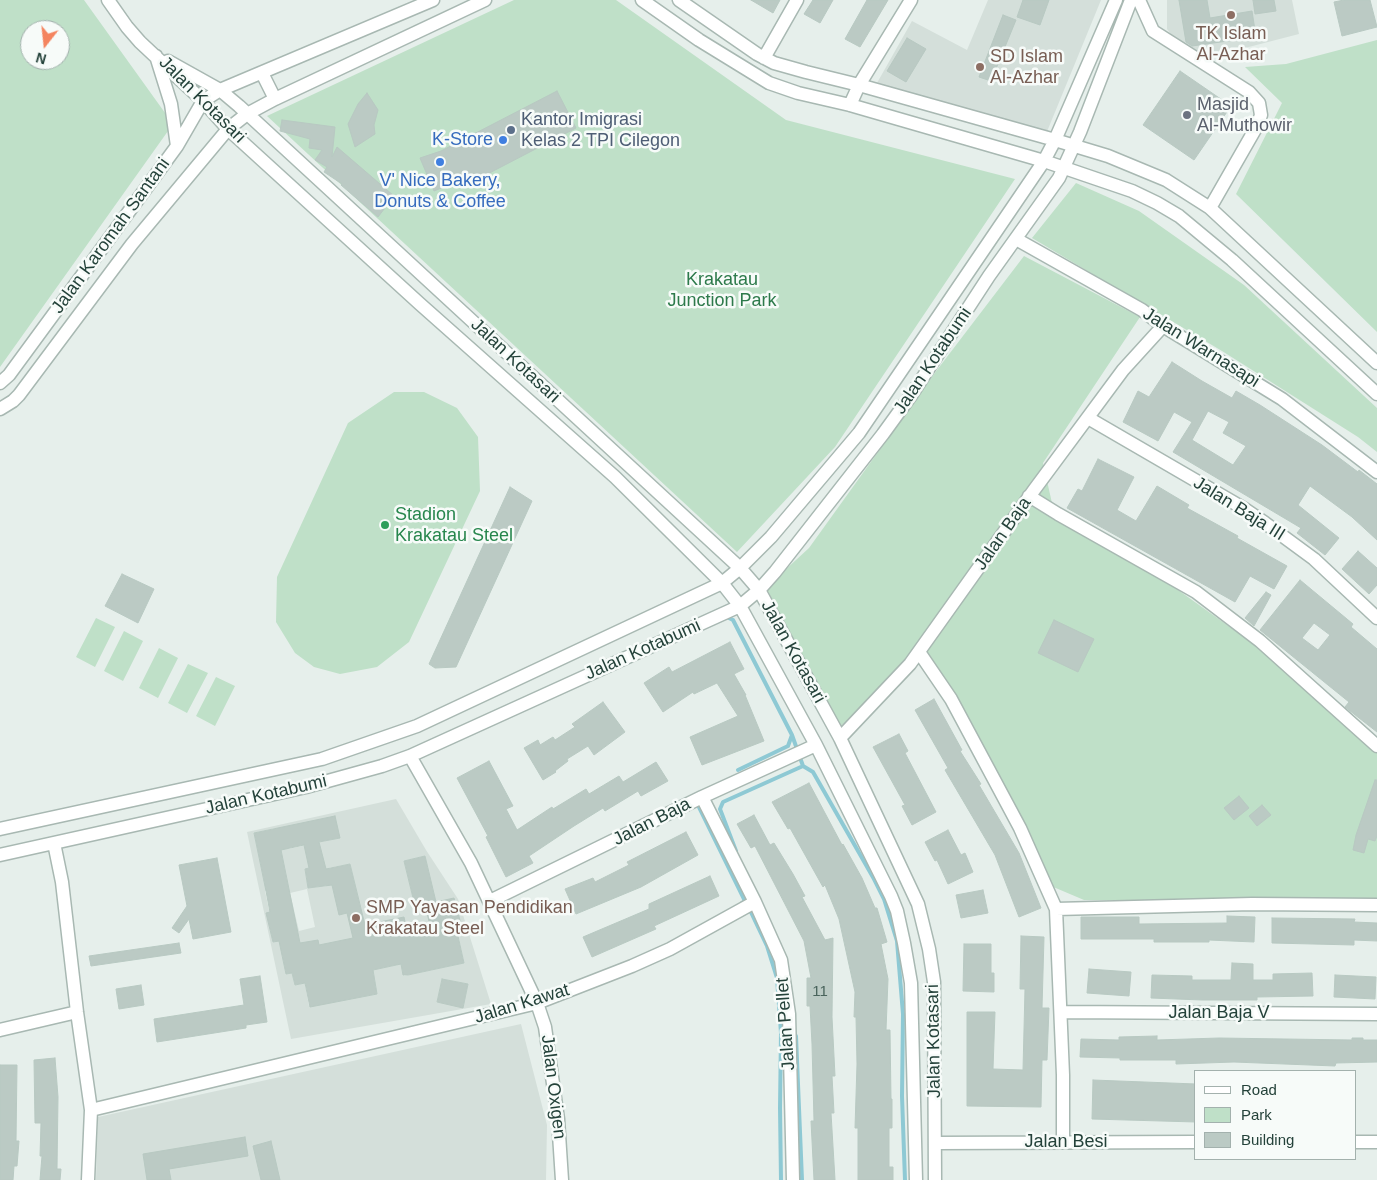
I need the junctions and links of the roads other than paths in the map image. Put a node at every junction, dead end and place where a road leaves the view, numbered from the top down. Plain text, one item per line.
1 (108, 0) edge
2 (433, 0) edge
3 (486, 0) edge
4 (642, 0) edge
5 (679, 0) edge
6 (797, 0) edge
7 (911, 0) edge
8 (1116, 0) edge
9 (1131, 0) edge
10 (1139, 0) edge
11 (695, 5) edge
12 (155, 54) junction
13 (764, 58) junction
14 (262, 73) junction
15 (858, 84) junction
16 (220, 90) junction
17 (275, 99) junction
18 (203, 102) junction
19 (850, 105) junction
20 (248, 114) junction
21 (228, 129) junction
22 (1055, 140) junction
23 (177, 146) junction
24 (1074, 146) junction
25 (1044, 160) junction
26 (1064, 168) junction
27 (1210, 208) junction
28 (114, 231) junction
29 (1016, 239) junction
30 (132, 244) junction
31 (1163, 326) junction
32 (1377, 363) edge
33 (0, 383) edge
34 (1377, 394) edge
35 (0, 409) edge
36 (1088, 418) junction
37 (1377, 472) edge
38 (1030, 496) junction
39 (740, 568) junction
40 (722, 583) junction
41 (759, 590) junction
42 (740, 606) junction
43 (1377, 618) edge
44 (919, 652) junction
45 (840, 738) junction
46 (814, 746) junction
47 (1377, 746) edge
48 (410, 756) junction
49 (299, 766) junction
50 (306, 788) junction
51 (702, 797) junction
52 (0, 829) edge
53 (54, 843) junction
54 (0, 855) edge
55 (490, 901) junction
56 (918, 904) junction
57 (750, 905) junction
58 (1377, 905) edge
59 (1056, 909) junction
60 (896, 911) junction
61 (537, 1003) junction
62 (77, 1012) junction
63 (1060, 1012) junction
64 (1377, 1014) edge
65 (0, 1030) edge
66 (91, 1110) junction
67 (1063, 1142) junction
68 (1194, 1142) edge
69 (1357, 1142) edge
70 (1377, 1142) edge
71 (936, 1143) junction
72 (88, 1180) edge
73 (562, 1180) edge
74 (793, 1180) edge
75 (916, 1180) edge
76 (935, 1180) edge

1 - 12 street
2 - 14 street, Jalan Karomah Santani
3 - 17 street, Jalan Karomah Santani
4 - 19 street
5 - 11 street
6 - 13 street
7 - 15 street
8 - 22 street, Jalan Kotabumi
9 - 24 street, Jalan Kotabumi
10 - 27 street
11 - 13 street
12 - 16 street, Jalan Kotasari
12 - 18 street, Jalan Kotasari
12 - 23 street
13 - 15 street
14 - 16 street, Jalan Karomah Santani
14 - 17 street
15 - 19 street
15 - 22 street
16 - 18 street, Jalan Karomah Santani
16 - 20 street, Jalan Kotasari
17 - 20 street, Jalan Karomah Santani
18 - 21 street, Jalan Kotasari
18 - 23 street, Jalan Karomah Santani
19 - 25 street
20 - 21 street, Jalan Karomah Santani
20 - 39 street, Jalan Kotasari
21 - 30 street, Jalan Karomah Santani
21 - 40 street, Jalan Kotasari
22 - 24 street
22 - 25 street, Jalan Kotabumi
23 - 28 street, Jalan Karomah Santani
24 - 26 street, Jalan Kotabumi
24 - 27 street
25 - 26 street
25 - 39 street, Jalan Kotabumi
26 - 29 street, Jalan Kotabumi
26 - 34 street
27 - 32 street
28 - 30 street
28 - 33 street, Jalan Karomah Santani
29 - 31 street, Jalan Warnasapi
29 - 41 street, Jalan Kotabumi
30 - 35 street, Jalan Karomah Santani
31 - 36 street, Jalan Baja
31 - 37 street, Jalan Warnasapi
36 - 38 street, Jalan Baja
36 - 43 street, Jalan Baja III
38 - 44 street, Jalan Baja
38 - 47 street
39 - 40 street, Jalan Kotabumi
39 - 41 street, Jalan Kotasari
40 - 42 street, Jalan Kotasari
40 - 49 street, Jalan Kotabumi
41 - 42 street, Jalan Kotabumi
41 - 45 street, Jalan Kotasari
42 - 46 street, Jalan Kotasari
42 - 48 street, Jalan Kotabumi
44 - 45 street, Jalan Baja
44 - 59 street
45 - 56 street, Jalan Kotasari
46 - 51 street, Jalan Baja
46 - 60 street, Jalan Kotasari
48 - 50 street, Jalan Kotabumi
48 - 55 street, Jalan Oxigen
49 - 50 street
49 - 52 street, Jalan Kotabumi
50 - 53 street, Jalan Kotabumi
51 - 55 street, Jalan Baja
51 - 57 street, Jalan Pellet
53 - 54 street, Jalan Kotabumi
53 - 62 street
55 - 61 street, Jalan Oxigen
56 - 60 street
56 - 71 street, Jalan Kotasari
57 - 61 street, Jalan Kawat
57 - 74 street, Jalan Pellet
58 - 59 street
59 - 63 street
60 - 75 street, Jalan Kotasari
61 - 66 street, Jalan Kawat
61 - 73 street, Jalan Oxigen
62 - 65 street
62 - 66 street
63 - 64 street, Jalan Baja V
63 - 67 street
66 - 72 street
67 - 68 street, Jalan Besi
67 - 71 street, Jalan Besi
69 - 70 street
71 - 76 street, Jalan Kotasari

